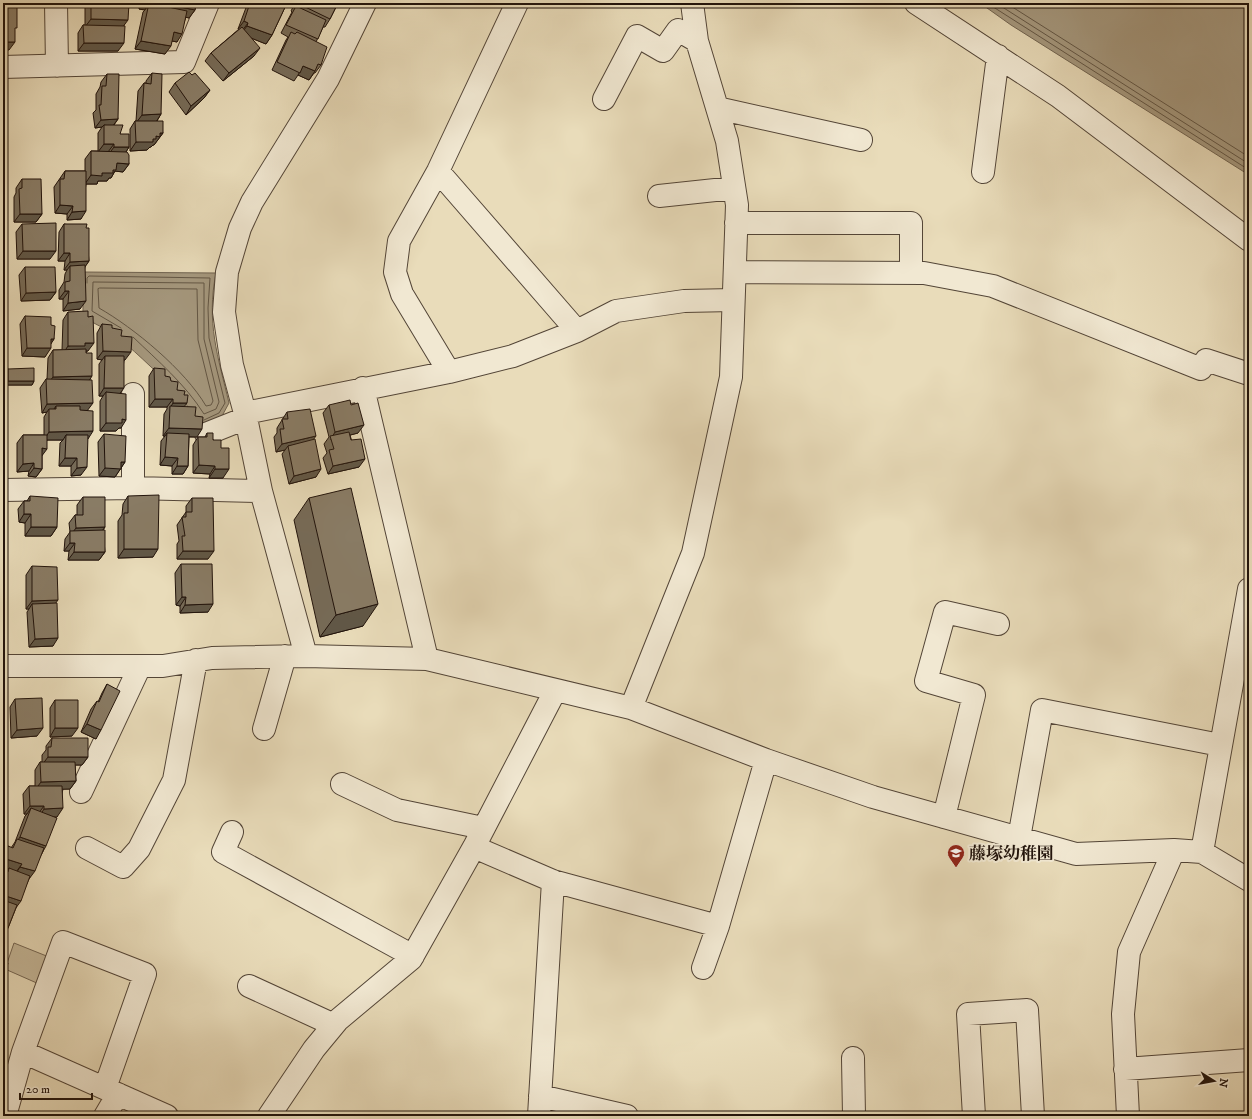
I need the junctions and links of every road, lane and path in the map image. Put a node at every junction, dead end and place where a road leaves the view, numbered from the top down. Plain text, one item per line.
1 (56, 3) edge
2 (208, 3) edge
3 (365, 3) edge
4 (517, 3) edge
5 (692, 3) edge
6 (916, 3) edge
7 (697, 41) junction
8 (998, 56) junction
9 (57, 66) junction
10 (3, 67) edge
11 (604, 99) dead end
12 (717, 108) junction
13 (861, 140) dead end
14 (438, 170) junction
15 (983, 172) dead end
16 (734, 188) junction
17 (659, 196) dead end
18 (736, 223) junction
19 (1249, 240) edge
20 (735, 272) junction
21 (911, 273) junction
22 (733, 300) junction
23 (577, 331) junction
24 (449, 372) junction
25 (1249, 374) edge
26 (364, 388) junction
27 (133, 394) dead end
28 (245, 416) junction
29 (206, 434) edge
30 (133, 488) junction
31 (3, 490) edge
32 (261, 491) junction
33 (1249, 589) edge
34 (998, 624) dead end
35 (296, 656) junction
36 (427, 658) junction
37 (196, 660) junction
38 (3, 666) edge
39 (140, 666) junction
40 (555, 691) junction
41 (631, 708) junction
42 (264, 729) dead end
43 (1220, 745) junction
44 (766, 760) junction
45 (342, 784) dead end
46 (81, 792) dead end
47 (944, 817) junction
48 (232, 832) dead end
49 (478, 838) junction
50 (1019, 838) junction
51 (86, 848) dead end
52 (1174, 850) junction
53 (1202, 852) junction
54 (1249, 880) edge
55 (552, 881) junction
56 (718, 926) junction
57 (413, 956) junction
58 (703, 968) dead end
59 (249, 986) dead end
60 (334, 1025) junction
61 (23, 1052) junction
62 (853, 1058) dead end
63 (1249, 1060) edge
64 (1125, 1069) junction
65 (111, 1091) junction
66 (540, 1106) edge
67 (5, 1116) edge
68 (106, 1116) edge
69 (167, 1116) edge
70 (269, 1116) edge
71 (627, 1116) edge
72 (854, 1116) edge
73 (974, 1116) edge
74 (1032, 1116) edge
75 (1128, 1116) edge

1 - 9 street
2 - 9 street
3 - 28 street
4 - 14 street
5 - 7 street
6 - 8 street
7 - 11 street
7 - 12 street
8 - 15 street
8 - 19 street
9 - 10 street
12 - 13 street
12 - 16 street
14 - 23 street
14 - 24 street
16 - 17 street
16 - 18 street
18 - 20 street
18 - 21 street
20 - 21 street
20 - 22 street
21 - 25 street
22 - 23 street
22 - 41 street
23 - 24 street
24 - 26 street
26 - 28 street
26 - 36 street
27 - 30 street
28 - 29 street
28 - 32 street
30 - 31 street
30 - 32 street
32 - 35 street
33 - 43 street
34 - 47 street
35 - 36 street
35 - 37 street
35 - 42 street
36 - 40 street
37 - 39 street
37 - 51 street
38 - 39 street
39 - 46 street
40 - 41 street
40 - 49 street
41 - 44 street
43 - 50 street
43 - 53 street
44 - 47 street
44 - 56 street
45 - 49 street
47 - 50 street
48 - 57 street
49 - 55 street
49 - 57 street
50 - 52 street
52 - 53 street
52 - 64 street
53 - 54 street
55 - 56 street
55 - 66 street
56 - 58 street
57 - 60 street
59 - 60 street
60 - 70 street
61 - 65 street
61 - 65 street
61 - 67 street
62 - 72 street
63 - 64 street
64 - 75 street
65 - 68 street
65 - 69 street
66 - 71 street
73 - 74 street

